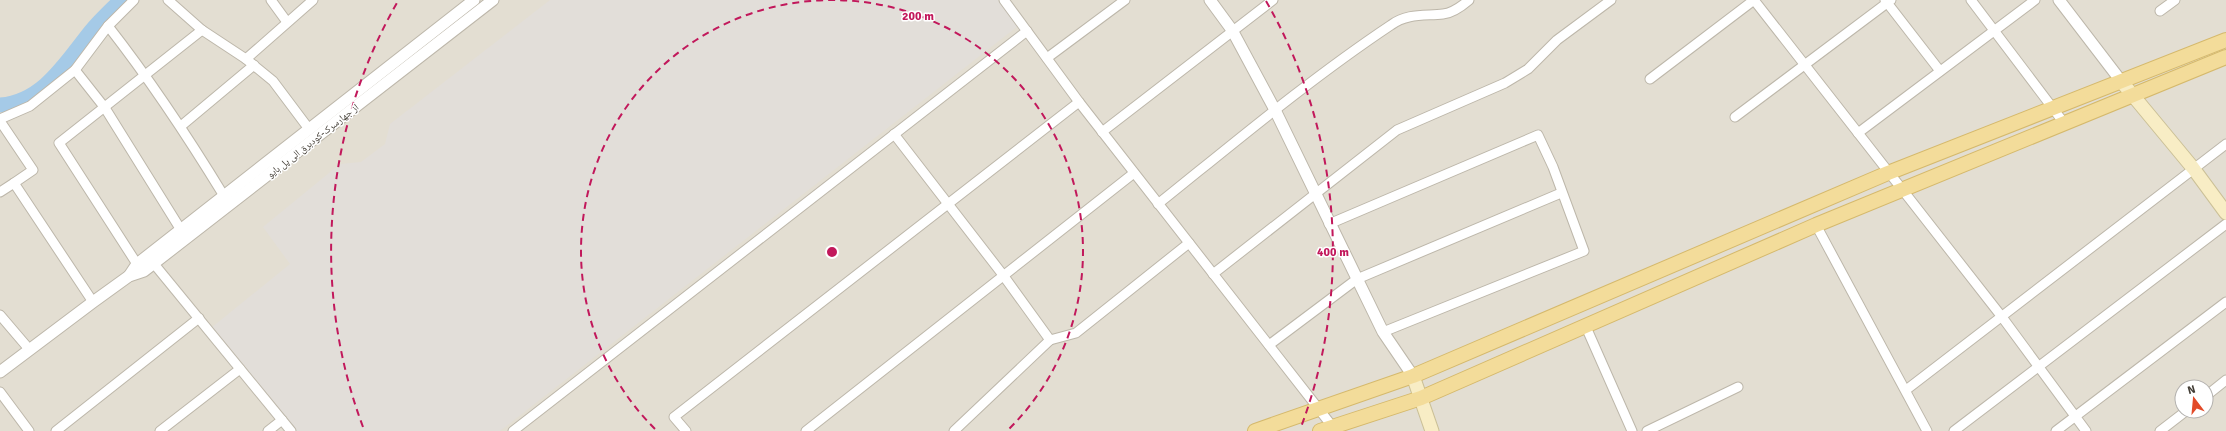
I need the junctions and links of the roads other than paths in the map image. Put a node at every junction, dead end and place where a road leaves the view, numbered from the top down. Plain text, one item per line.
1 (134, 0) edge
2 (168, 0) edge
3 (271, 0) edge
4 (313, 0) edge
5 (493, 0) edge
6 (1004, 0) edge
7 (1124, 0) edge
8 (1210, 0) edge
9 (1272, 0) edge
10 (1470, 0) edge
11 (1611, 0) edge
12 (1754, 0) edge
13 (1971, 0) edge
14 (2035, 0) edge
15 (2060, 0) edge
16 (2175, 0) edge
17 (472, 1) edge
18 (1888, 1) edge
19 (2160, 11) dead end
20 (287, 22) junction
21 (108, 26) junction
22 (202, 30) junction
23 (1232, 30) junction
24 (1027, 31) junction
25 (1994, 31) junction
26 (2226, 40) edge
27 (2226, 57) edge
28 (1047, 58) junction
29 (250, 62) junction
30 (1804, 65) junction
31 (75, 70) junction
32 (1940, 71) junction
33 (146, 75) junction
34 (1650, 79) dead end
35 (2121, 81) junction
36 (2132, 96) junction
37 (1079, 102) junction
38 (105, 108) junction
39 (2053, 108) junction
40 (1275, 110) junction
41 (1735, 117) dead end
42 (0, 120) edge
43 (2064, 124) junction
44 (181, 126) junction
45 (309, 129) junction
46 (1102, 132) junction
47 (1858, 133) junction
48 (894, 134) junction
49 (2226, 144) edge
50 (2193, 168) junction
51 (1134, 172) junction
52 (1888, 173) junction
53 (14, 183) junction
54 (1901, 190) junction
55 (0, 192) edge
56 (1561, 193) junction
57 (1315, 195) junction
58 (224, 196) junction
59 (1158, 204) junction
60 (947, 205) junction
61 (2226, 213) edge
62 (1330, 224) junction
63 (1816, 224) junction
64 (2226, 224) edge
65 (181, 230) junction
66 (1189, 243) junction
67 (151, 260) junction
68 (137, 264) junction
69 (1213, 274) junction
70 (1003, 275) junction
71 (129, 276) junction
72 (1357, 279) junction
73 (93, 302) junction
74 (2226, 302) edge
75 (0, 315) edge
76 (2002, 317) junction
77 (198, 318) junction
78 (1586, 327) junction
79 (1383, 332) junction
80 (1050, 340) junction
81 (1269, 345) junction
82 (29, 349) junction
83 (2038, 367) junction
84 (240, 369) junction
85 (0, 372) edge
86 (1413, 376) junction
87 (2226, 380) edge
88 (1738, 387) dead end
89 (1906, 390) junction
90 (2214, 390) edge
91 (0, 392) edge
92 (1421, 398) junction
93 (1318, 409) junction
94 (2075, 417) junction
95 (2176, 419) edge
96 (282, 420) junction
97 (1326, 429) edge
98 (29, 431) edge
99 (56, 431) edge
100 (160, 431) edge
101 (268, 431) edge
102 (290, 431) edge
103 (513, 431) edge
104 (686, 431) edge
105 (806, 431) edge
106 (954, 431) edge
107 (1254, 431) edge
108 (1432, 431) edge
109 (1632, 431) edge
110 (1647, 431) edge
111 (1927, 431) edge
112 (1954, 431) edge
113 (2056, 431) edge
114 (2086, 431) edge
115 (2160, 431) edge

1 - 21 street
2 - 22 street
3 - 20 street
4 - 20 street
5 - 67 street, از جهارسرک-کودبرق الی پل بایو
6 - 24 street
7 - 28 street
8 - 23 street
9 - 23 street
10 - 40 street
11 - 57 street
12 - 30 street
12 - 34 street
13 - 25 street
14 - 25 street
15 - 35 street
16 - 19 street
17 - 45 street, از جهارسرک-کودبرق الی پل بایو
18 - 30 street
18 - 32 street
20 - 29 street
21 - 31 street
21 - 33 street
22 - 29 street
22 - 33 street
23 - 40 street
23 - 46 street
24 - 28 street
24 - 48 street
25 - 32 street
25 - 39 street
26 - 35 main road
27 - 36 main road
28 - 37 street
29 - 44 street
29 - 45 street
30 - 41 street
30 - 47 street
31 - 38 street
31 - 42 street
32 - 47 street
33 - 38 street
33 - 44 street
35 - 36 main road
35 - 39 main road
36 - 43 main road
36 - 50 main road
37 - 46 street
37 - 60 street
38 - 65 street
38 - 68 street
39 - 43 street
39 - 52 main road
40 - 57 street
40 - 59 street
42 - 53 street
43 - 54 main road
44 - 58 street
45 - 58 street, از جهارسرک-کودبرق الی پل بایو
46 - 51 street
47 - 52 street
48 - 60 street
48 - 103 street
49 - 50 street
50 - 61 main road
50 - 76 street
51 - 59 street
51 - 70 street
52 - 54 street
52 - 86 main road
53 - 55 street
53 - 73 street
54 - 63 main road
54 - 76 street
56 - 62 street
56 - 72 street
56 - 79 street
57 - 62 street
57 - 69 street
58 - 65 street, از جهارسرک-کودبرق الی پل بایو
59 - 66 street
60 - 70 street
60 - 104 street
62 - 72 street
63 - 78 main road
63 - 89 street
64 - 83 street
65 - 67 street, از جهارسرک-کودبرق الی پل بایو
66 - 69 street
66 - 80 street
67 - 68 street, از جهارسرک-کودبرق الی پل بایو
67 - 71 street, از جهارسرک-کودبرق الی پل بایو
67 - 77 street
68 - 71 street, از جهارسرک-کودبرق الی پل بایو
69 - 81 street
70 - 80 street
70 - 105 street
71 - 73 street, از جهارسرک-کودبرق الی پل بایو
72 - 79 street
72 - 81 street
73 - 82 street, از جهارسرک-کودبرق الی پل بایو
74 - 94 street
75 - 82 street
76 - 83 street
76 - 89 street
77 - 84 street
77 - 99 street
78 - 92 main road
78 - 109 street
79 - 86 street
80 - 106 street
81 - 93 street
82 - 85 street, از جهارسرک-کودبرق الی پل بایو
83 - 94 street
83 - 112 street
84 - 96 street
84 - 100 street
86 - 92 main road
86 - 93 main road
87 - 90 street
88 - 110 street
89 - 111 street
91 - 98 street
92 - 97 main road
92 - 108 main road
93 - 97 street
93 - 107 main road
94 - 113 street
94 - 114 street
95 - 115 street
96 - 101 street
96 - 102 street

